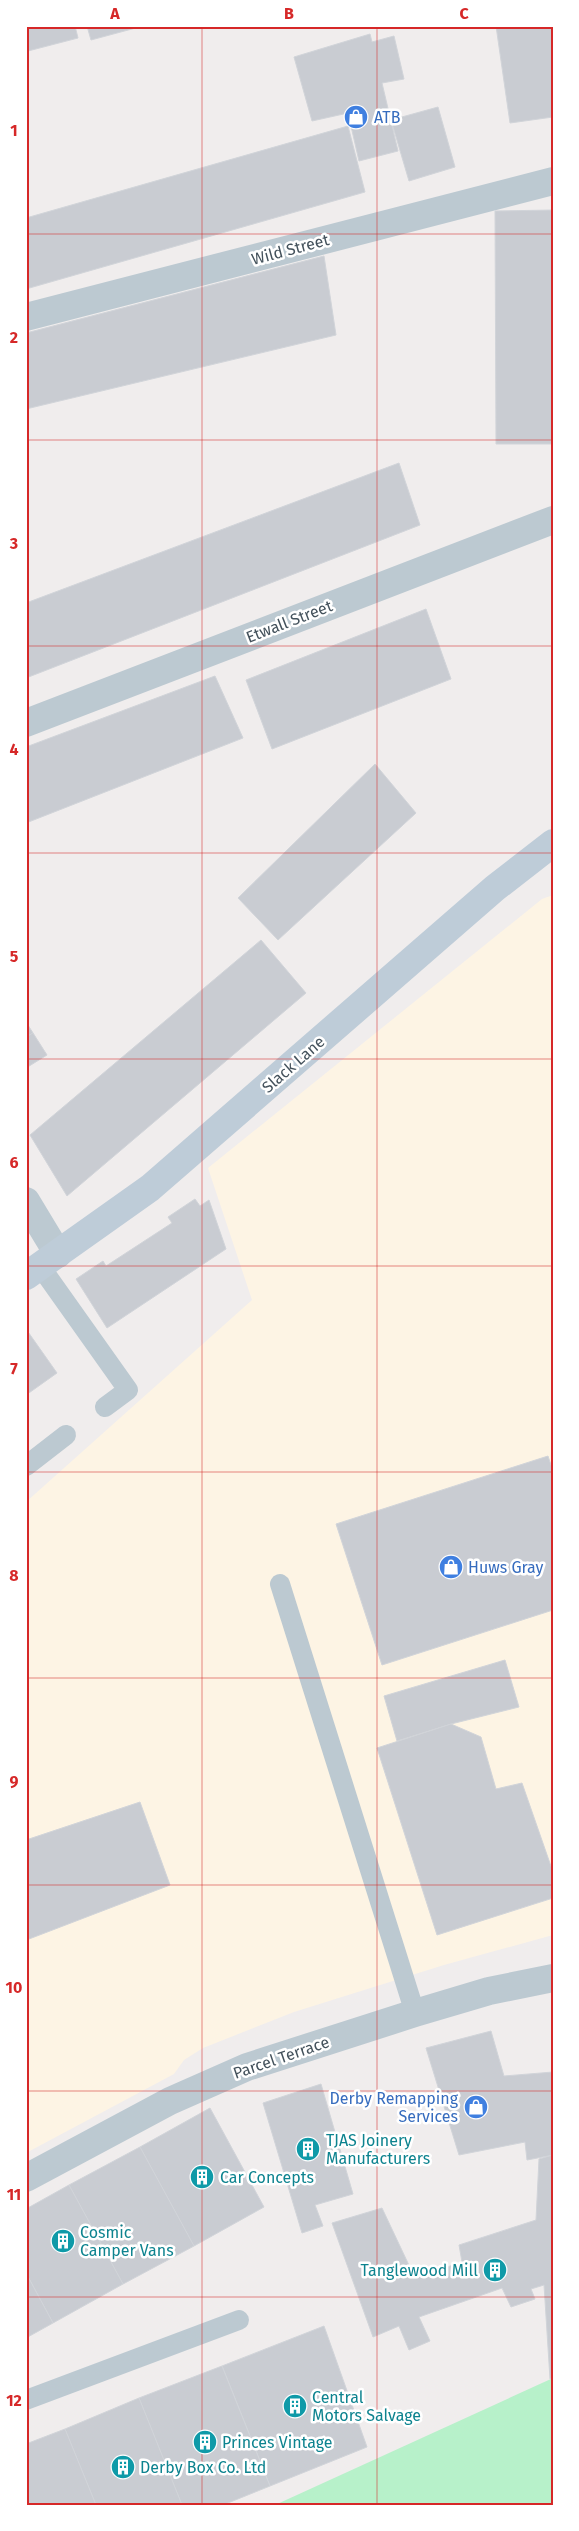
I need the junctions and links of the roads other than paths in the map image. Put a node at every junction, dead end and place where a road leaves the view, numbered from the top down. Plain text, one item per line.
1 (553, 181) edge
2 (26, 317) edge
3 (553, 520) edge
4 (26, 722) edge
5 (553, 843) edge
6 (26, 1201) edge
7 (42, 1265) edge
8 (105, 1407) dead end
9 (66, 1435) dead end
10 (26, 1466) edge
11 (280, 1584) dead end
12 (553, 1978) edge
13 (415, 2013) junction
14 (26, 2178) edge
15 (239, 2320) dead end
16 (26, 2400) edge

1 - 2 street, Wild Street
3 - 4 street, Etwall Street
5 - 7 street, Slack Lane
6 - 7 street
7 - 8 lane
9 - 10 lane
11 - 13 lane
12 - 13 street, Parcel Terrace
13 - 14 street, Parcel Terrace
15 - 16 lane

